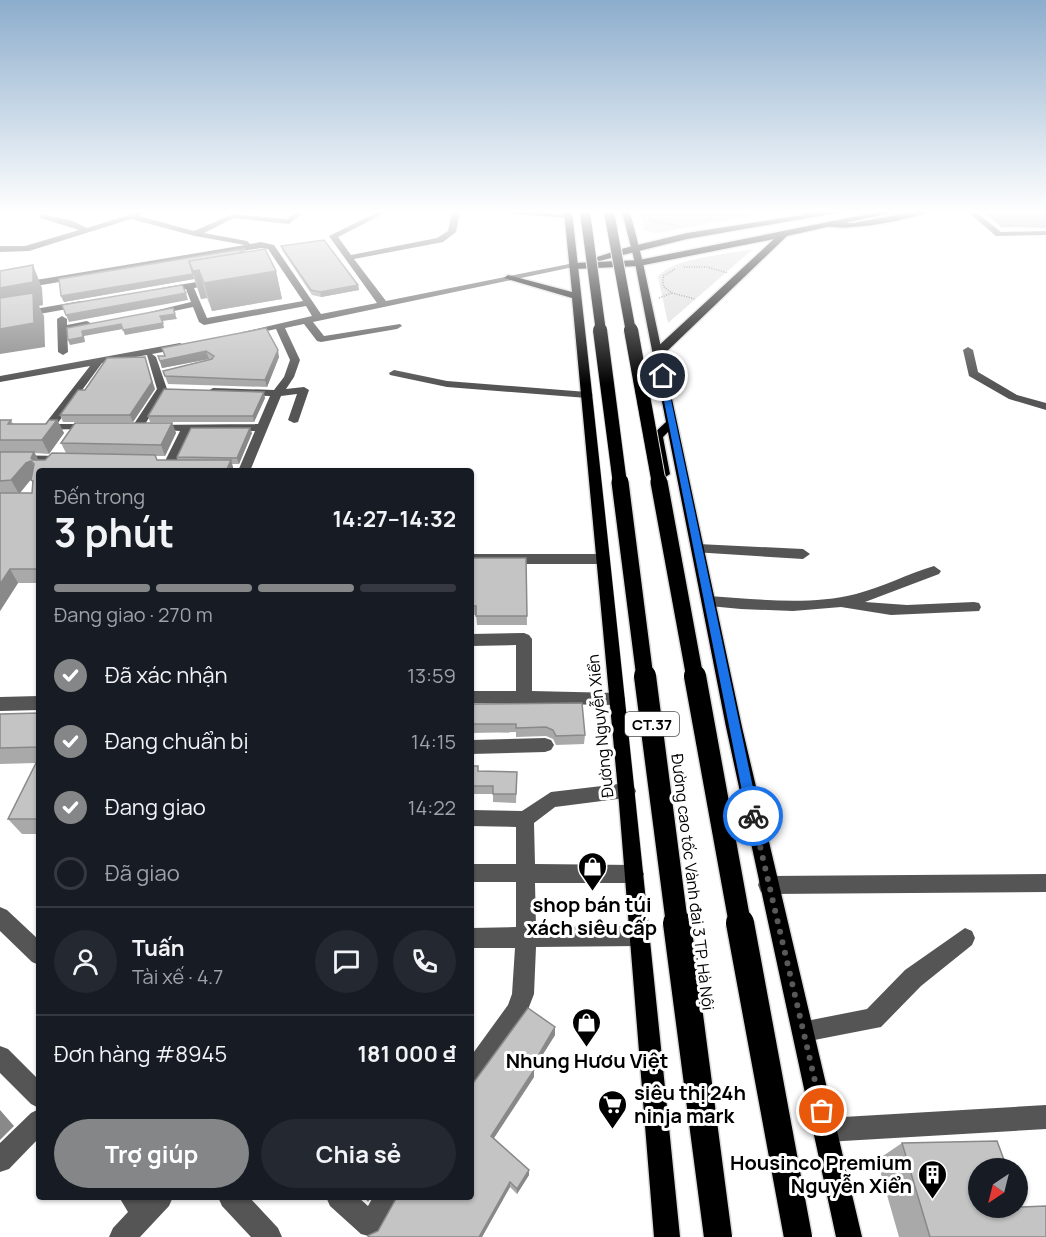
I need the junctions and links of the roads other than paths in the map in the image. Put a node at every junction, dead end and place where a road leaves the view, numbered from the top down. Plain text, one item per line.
1 (285, 269) edge
2 (113, 270) edge
3 (281, 270) edge
4 (357, 270) edge
5 (554, 270) edge
6 (574, 270) edge
7 (582, 270) edge
8 (620, 270) edge
9 (640, 270) edge
10 (746, 270) edge
11 (274, 271) edge
12 (508, 278) junction
13 (221, 280) edge
14 (189, 286) junction
15 (0, 289) edge
16 (154, 292) edge
17 (578, 296) junction
18 (96, 302) edge
19 (309, 303) junction
20 (382, 303) junction
21 (196, 304) junction
22 (61, 308) junction
23 (140, 314) edge
24 (317, 316) junction
25 (0, 318) edge
26 (306, 320) junction
27 (96, 323) edge
28 (397, 326) dead end
29 (62, 329) junction
30 (280, 329) junction
31 (235, 338) edge
32 (968, 350) dead end
33 (63, 352) dead end
34 (658, 353) junction
35 (151, 357) junction
36 (97, 364) junction
37 (75, 370) dead end
38 (394, 373) dead end
39 (0, 379) edge
40 (197, 390) edge
41 (278, 393) junction
42 (586, 395) junction
43 (1046, 407) edge
44 (294, 420) dead end
45 (672, 422) junction
46 (0, 427) edge
47 (48, 427) junction
48 (76, 427) junction
49 (107, 427) edge
50 (188, 428) junction
51 (264, 428) junction
52 (0, 459) edge
53 (55, 460) junction
54 (78, 460) edge
55 (165, 466) edge
56 (48, 468) edge
57 (181, 468) edge
58 (241, 468) edge
59 (698, 549) junction
60 (803, 554) dead end
61 (474, 559) edge
62 (603, 559) junction
63 (934, 570) dead end
64 (709, 601) junction
65 (841, 602) junction
66 (974, 608) dead end
67 (474, 640) edge
68 (474, 697) edge
69 (524, 697) junction
70 (617, 699) junction
71 (36, 703) edge
72 (0, 704) edge
73 (546, 745) dead end
74 (474, 747) edge
75 (627, 791) junction
76 (474, 818) edge
77 (525, 819) junction
78 (474, 873) edge
79 (525, 873) junction
80 (634, 874) junction
81 (1046, 883) edge
82 (768, 885) junction
83 (0, 917) edge
84 (640, 936) junction
85 (525, 937) junction
86 (474, 938) edge
87 (965, 938) dead end
88 (36, 952) edge
89 (804, 1031) junction
90 (0, 1057) edge
91 (474, 1071) edge
92 (36, 1093) edge
93 (1046, 1117) edge
94 (36, 1124) edge
95 (826, 1130) junction
96 (0, 1160) edge
97 (234, 1200) edge
98 (342, 1200) edge
99 (386, 1200) edge
100 (146, 1202) edge
101 (122, 1237) edge
102 (269, 1237) edge
103 (667, 1237) edge
104 (718, 1237) edge
105 (798, 1237) edge
106 (810, 1237) edge
107 (849, 1237) edge

1 - 19 street
2 - 15 street
3 - 11 street
4 - 20 street
5 - 12 street
6 - 17 main road, Đường Nguyễn Xiển
7 - 104 highway, Đường cao tốc Vành đai 3 TP. Hà Nội / CT.37, bridge
8 - 105 highway, Đường cao tốc Vành đai 3 TP. Hà Nội / CT.37, bridge
9 - 34 main road
10 - 34 highway
12 - 17 main road
12 - 20 street
13 - 14 street
14 - 16 street
14 - 21 street
17 - 42 main road, Đường Nguyễn Xiển
18 - 22 street
19 - 21 street
19 - 24 street
20 - 24 street
21 - 23 street
22 - 25 street
22 - 29 street
24 - 26 street
26 - 28 street
26 - 30 street
27 - 29 street
29 - 33 street
30 - 31 street
30 - 41 street
32 - 43 street
34 - 45 main road
35 - 36 street
35 - 36 street
35 - 50 street
36 - 37 street
36 - 39 street
36 - 47 street
38 - 42 street
40 - 41 street
41 - 44 street
41 - 51 street
42 - 62 main road, Đường Nguyễn Xiển
45 - 59 main road
45 - 106 main road
46 - 47 street
47 - 48 street
48 - 49 street
48 - 53 street
50 - 51 street
50 - 55 street
51 - 58 street
52 - 53 street
53 - 54 street
53 - 56 street
55 - 57 street
59 - 60 street
59 - 64 main road
61 - 62 street
62 - 70 main road, Đường Nguyễn Xiển
63 - 65 street
64 - 65 street
64 - 82 main road
65 - 66 street
67 - 69 street
68 - 69 street
69 - 70 street
70 - 75 main road, Đường Nguyễn Xiển
71 - 72 street
73 - 74 street
75 - 77 street
75 - 80 main road, Đường Nguyễn Xiển
76 - 77 street
77 - 79 street
78 - 79 street
79 - 80 street
79 - 85 street
80 - 84 main road, Đường Nguyễn Xiển
81 - 82 street
82 - 89 main road
83 - 88 street
84 - 85 street
84 - 103 main road, Đường Nguyễn Xiển
85 - 86 street
85 - 91 street
87 - 89 street
89 - 95 main road
90 - 92 street
93 - 95 street
94 - 96 street
95 - 107 main road
97 - 102 street
98 - 99 street
100 - 101 street

